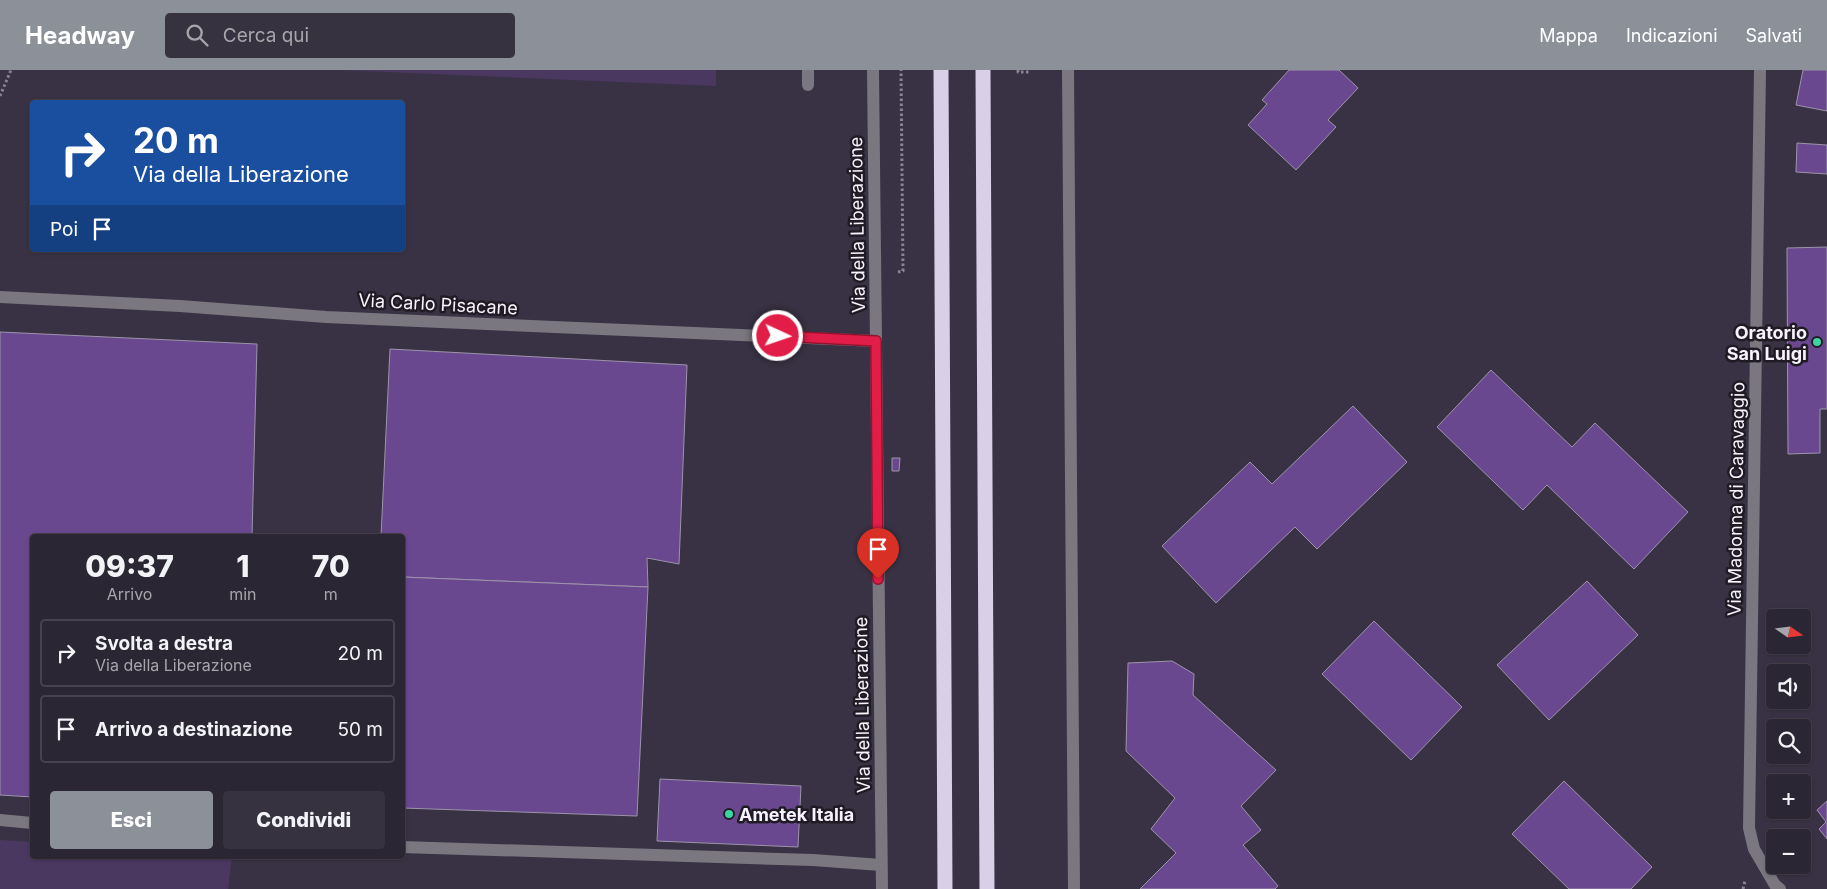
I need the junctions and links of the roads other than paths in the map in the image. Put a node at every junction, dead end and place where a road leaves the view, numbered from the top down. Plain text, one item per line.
1 (808, 70) edge
2 (873, 70) edge
3 (941, 70) edge
4 (983, 70) edge
5 (1068, 70) edge
6 (1760, 70) edge
7 (808, 85) dead end
8 (0, 297) edge
9 (876, 341) junction
10 (0, 820) edge
11 (30, 823) edge
12 (405, 847) edge
13 (881, 865) junction
14 (882, 889) edge
15 (945, 889) edge
16 (987, 889) edge
17 (1074, 889) edge
18 (1780, 889) edge

1 - 7 street
2 - 9 street, Via della Liberazione
3 - 15 highway
4 - 16 highway
5 - 17 street
6 - 18 street, Via Madonna di Caravaggio
8 - 9 street, Via Carlo Pisacane
9 - 13 street, Via della Liberazione
10 - 11 street
12 - 13 street
13 - 14 street, Via della Liberazione

